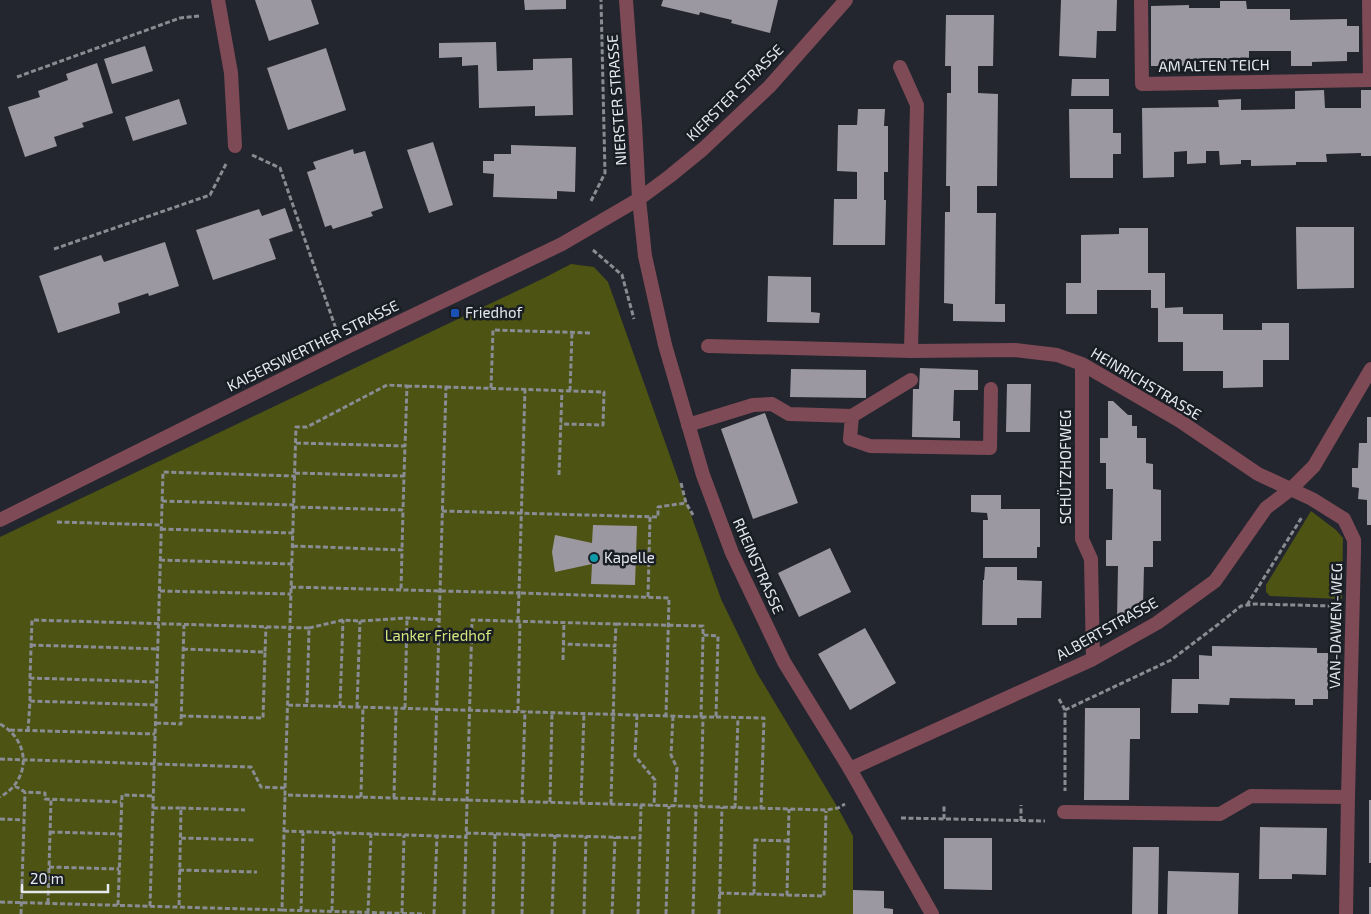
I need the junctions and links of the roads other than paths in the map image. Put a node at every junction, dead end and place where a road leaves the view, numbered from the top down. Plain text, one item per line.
1 (626, 0) edge
2 (846, 0) edge
3 (1141, 0) edge
4 (1369, 0) edge
5 (219, 7) edge
6 (900, 67) dead end
7 (1371, 80) edge
8 (235, 146) road end
9 (638, 198) junction
10 (708, 346) dead end
11 (911, 351) junction
12 (1082, 364) junction
13 (1371, 369) edge
14 (911, 380) dead end
15 (991, 390) dead end
16 (852, 416) junction
17 (688, 425) junction
18 (1291, 490) junction
19 (0, 520) edge
20 (1093, 658) junction
21 (850, 768) junction
22 (1348, 797) junction
23 (1064, 812) road end
24 (932, 914) edge
25 (1346, 914) edge

1 - 9 street, NIERSTER STRASSE
2 - 9 street, KIERSTER STRASSE
3 - 7 street, AM ALTEN TEICH
4 - 7 street, AM ALTEN TEICH
5 - 8 street
6 - 11 street
9 - 17 street, RHEINSTRASSE
9 - 19 street, KAISERSWERTHER STRASSE
10 - 11 street, HEINRICHSTRASSE
11 - 12 street, HEINRICHSTRASSE
12 - 18 street, HEINRICHSTRASSE
12 - 20 street, SCHÜTZHOFWEG
13 - 18 street, ALBERTSTRASSE
14 - 16 street
15 - 16 street
16 - 17 street
17 - 21 street, RHEINSTRASSE
18 - 20 street, ALBERTSTRASSE
18 - 22 street, VAN-DAWEN-WEG
20 - 21 street, ALBERTSTRASSE
21 - 24 street, RHEINSTRASSE
22 - 23 street
22 - 25 street, VAN-DAWEN-WEG

